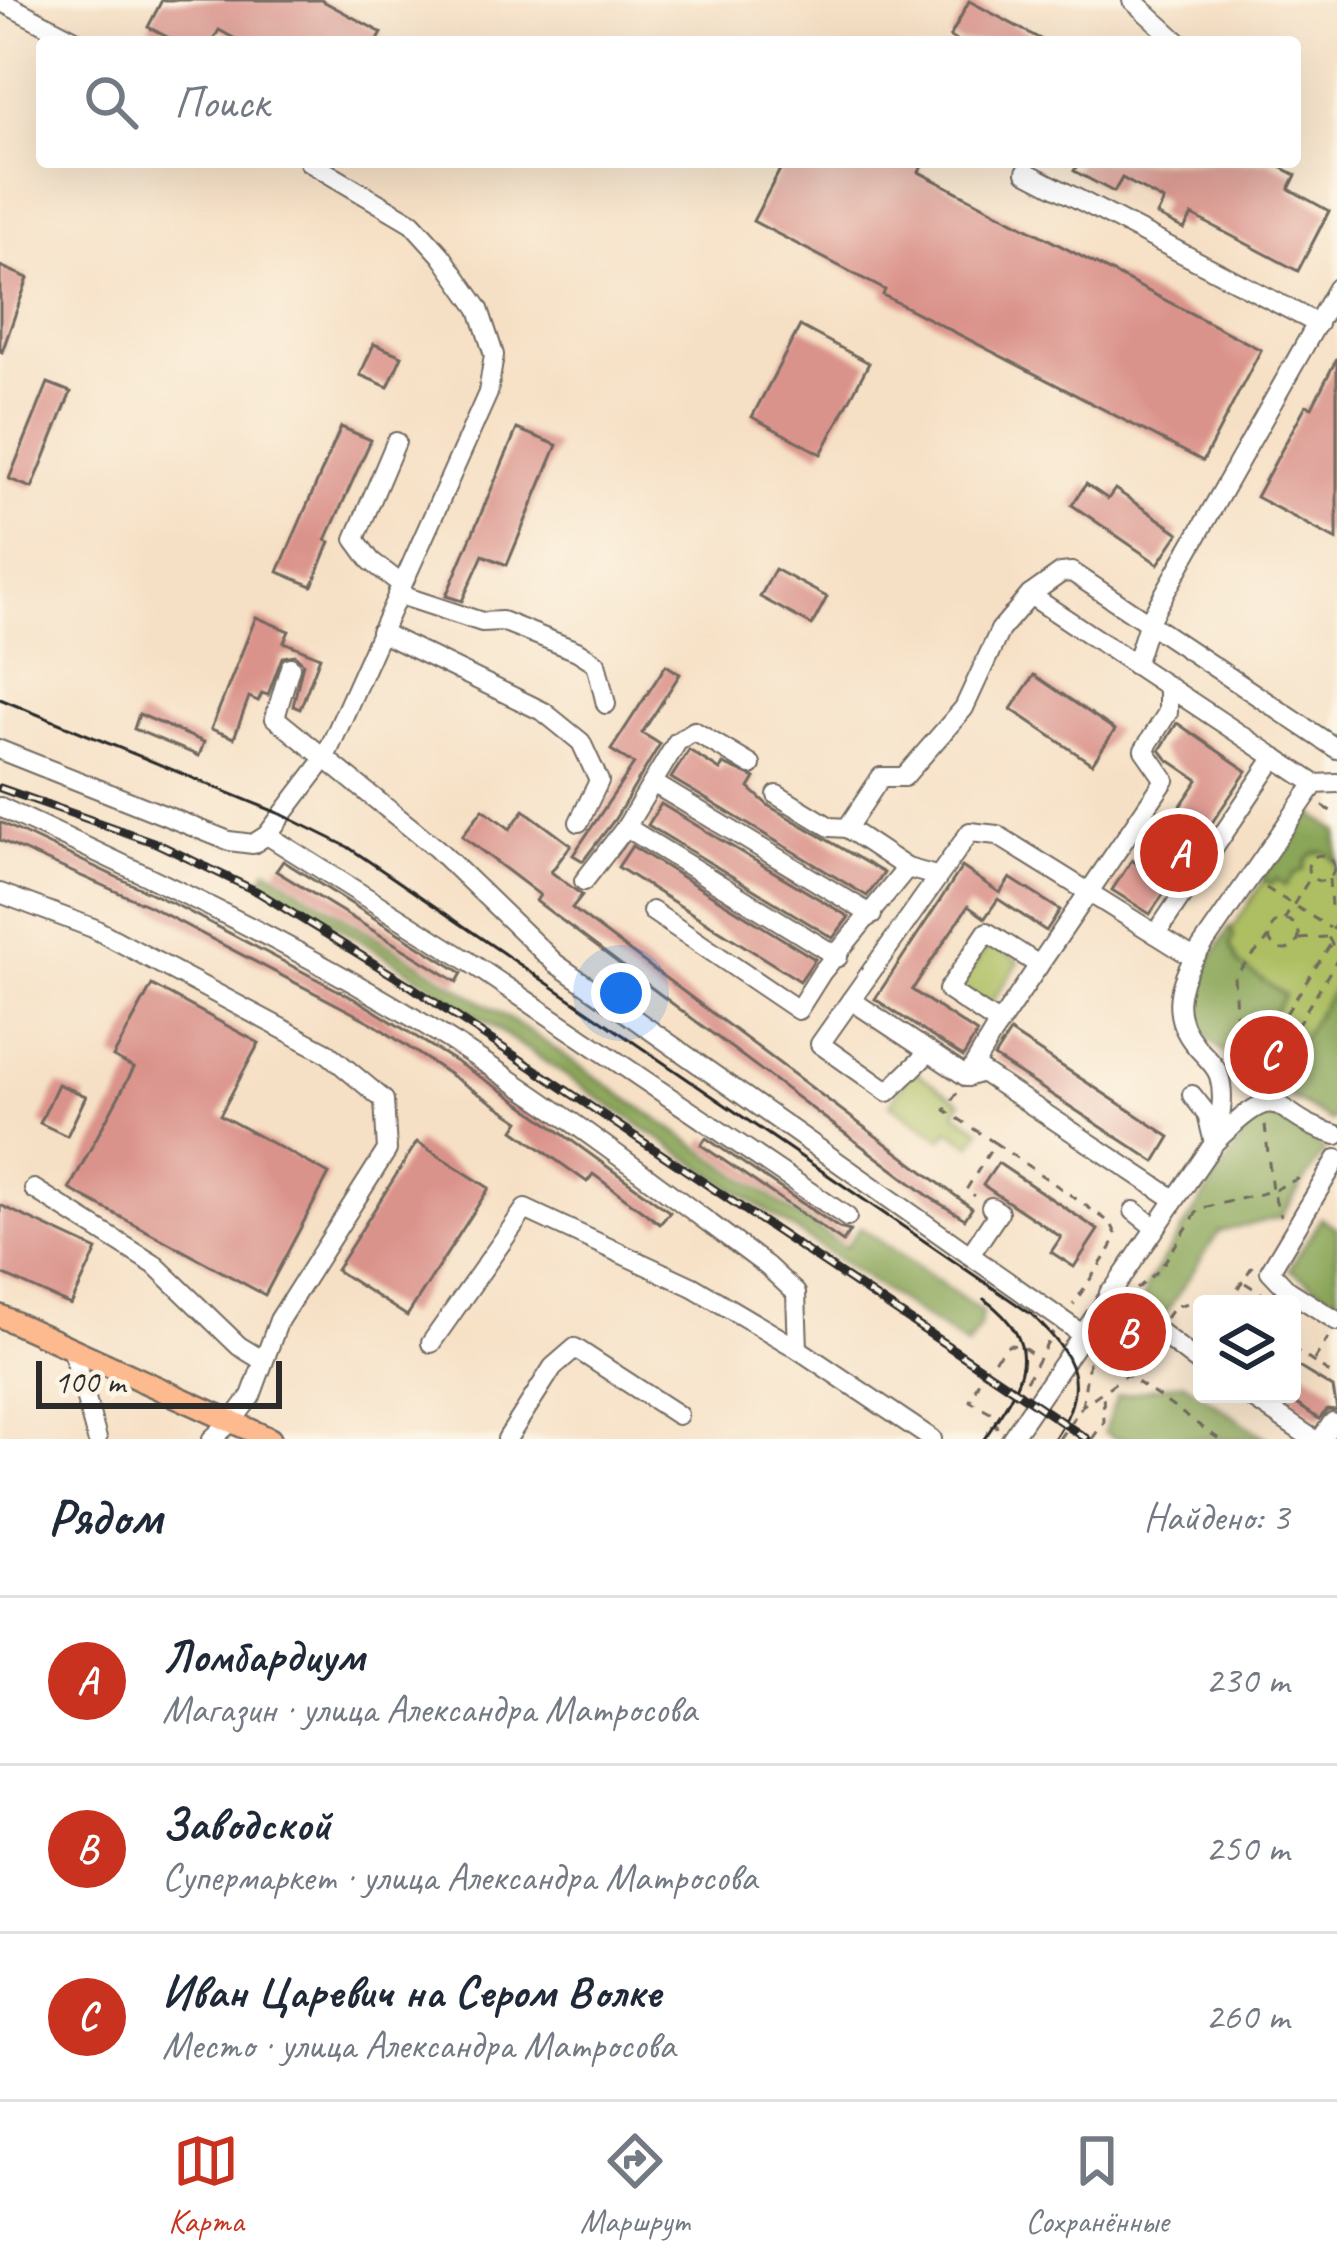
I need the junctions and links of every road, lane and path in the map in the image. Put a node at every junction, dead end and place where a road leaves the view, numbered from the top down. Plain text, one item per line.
1 (1132, 0) edge
2 (0, 1) edge
3 (68, 36) edge
4 (1171, 36) edge
5 (318, 168) edge
6 (1026, 172) dead end
7 (1337, 288) edge
8 (1318, 324) junction
9 (396, 442) dead end
10 (399, 589) junction
11 (1030, 595) junction
12 (1149, 621) junction
13 (380, 632) junction
14 (1136, 664) junction
15 (290, 667) dead end
16 (1168, 686) junction
17 (606, 704) dead end
18 (1337, 748) edge
19 (0, 750) edge
20 (1274, 757) junction
21 (324, 760) junction
22 (751, 765) dead end
23 (653, 783) junction
24 (1337, 783) edge
25 (1315, 784) junction
26 (777, 795) dead end
27 (0, 806) edge
28 (579, 822) dead end
29 (626, 827) junction
30 (847, 828) junction
31 (267, 835) junction
32 (907, 868) junction
33 (936, 877) junction
34 (1310, 877) junction
35 (1328, 879) junction
36 (584, 881) dead end
37 (1261, 884) dead end
38 (1089, 889) junction
39 (0, 893) edge
40 (1293, 905) junction
41 (652, 911) dead end
42 (872, 915) junction
43 (1337, 919) edge
44 (1284, 920) junction
45 (1330, 928) junction
46 (1156, 934) junction
47 (1328, 937) junction
48 (1269, 938) junction
49 (1299, 939) junction
50 (1330, 945) junction
51 (1337, 952) edge
52 (838, 957) junction
53 (1195, 958) junction
54 (1337, 960) edge
55 (1039, 965) junction
56 (851, 1000) junction
57 (999, 1024) junction
58 (1264, 1047) junction
59 (928, 1053) junction
60 (1267, 1074) junction
61 (967, 1077) junction
62 (1192, 1095) dead end
63 (1263, 1103) junction
64 (1337, 1135) edge
65 (995, 1143) junction
66 (1214, 1143) junction
67 (1337, 1159) edge
68 (34, 1189) dead end
69 (1272, 1192) junction
70 (1318, 1192) junction
71 (1174, 1199) junction
72 (1337, 1205) edge
73 (991, 1207) joint
74 (1134, 1211) dead end
75 (847, 1216) dead end
76 (1288, 1225) junction
77 (1154, 1227) junction
78 (970, 1255) junction
79 (1243, 1281) dead end
80 (1265, 1295) edge
81 (1079, 1296) dead end
82 (1115, 1298) junction
83 (1193, 1302) edge
84 (0, 1316) edge
85 (1333, 1328) edge
86 (1156, 1330) junction
87 (1052, 1334) dead end
88 (1082, 1334) junction
89 (431, 1342) dead end
90 (72, 1348) junction
91 (798, 1349) junction
92 (1301, 1354) edge
93 (1037, 1358) junction
94 (1193, 1358) edge
95 (262, 1360) junction
96 (1313, 1362) junction
97 (1126, 1375) junction
98 (1337, 1378) edge
99 (1103, 1389) junction
100 (1276, 1403) edge
101 (1082, 1406) junction
102 (678, 1415) dead end
103 (233, 1420) junction
104 (1004, 1434) edge
105 (1322, 1434) edge
106 (97, 1439) edge
107 (212, 1439) edge
108 (270, 1439) edge
109 (507, 1439) edge
110 (932, 1439) edge
111 (991, 1439) edge
112 (1059, 1439) edge
113 (1093, 1439) edge
114 (1219, 1439) edge

1 - 4 street
2 - 3 street
5 - 10 street
6 - 8 street
7 - 8 street
8 - 12 street
9 - 10 street
10 - 13 street
10 - 17 street
11 - 12 street
11 - 14 street
11 - 30 street
12 - 14 street
12 - 18 street
13 - 21 street
13 - 28 street
14 - 16 street
15 - 21 street
16 - 20 street
16 - 38 street
19 - 31 street
20 - 25 street
20 - 46 street
21 - 31 street
21 - 78 street
22 - 23 street
23 - 29 street
23 - 42 street
24 - 25 street
25 - 53 street
26 - 30 street
27 - 91 street
29 - 36 street
29 - 52 street
30 - 32 street
31 - 75 street
32 - 33 street
32 - 42 street
33 - 38 street
33 - 56 street
34 - 35 path
34 - 35 path
34 - 40 path
35 - 43 path
37 - 40 path
38 - 46 street
38 - 55 street
39 - 95 street
40 - 44 path
40 - 45 path
41 - 52 street
42 - 52 street
43 - 45 path
44 - 48 path
44 - 49 path
45 - 47 path
46 - 53 street
47 - 49 path
47 - 50 path
48 - 49 path
48 - 58 path
50 - 51 path
50 - 58 path
53 - 66 street
54 - 60 path
55 - 57 street
55 - 57 street
56 - 59 street
56 - 59 street
57 - 61 street
58 - 60 path
59 - 61 street
60 - 63 path
61 - 65 path
61 - 71 street
62 - 66 street
63 - 64 street
63 - 66 street
63 - 69 path
65 - 73 path
65 - 81 path
66 - 71 street
67 - 70 street
68 - 95 street
69 - 70 path
69 - 76 path
69 - 82 path
70 - 72 street
70 - 76 street
71 - 77 street
73 - 78 street
74 - 77 street
76 - 85 street
77 - 82 street
78 - 88 street
79 - 80 path
82 - 86 street
82 - 88 street
83 - 86 path
84 - 90 main road
85 - 96 path
86 - 94 street
86 - 97 path
87 - 93 path
88 - 104 street
89 - 91 street
90 - 103 main road
90 - 106 street
91 - 110 street
92 - 96 path
93 - 104 path
93 - 104 path
95 - 103 street
96 - 98 path
97 - 99 path
97 - 101 path
97 - 114 path
99 - 101 path
99 - 113 path
100 - 105 street
101 - 112 path
102 - 109 street
103 - 107 street
103 - 108 main road
104 - 111 path

